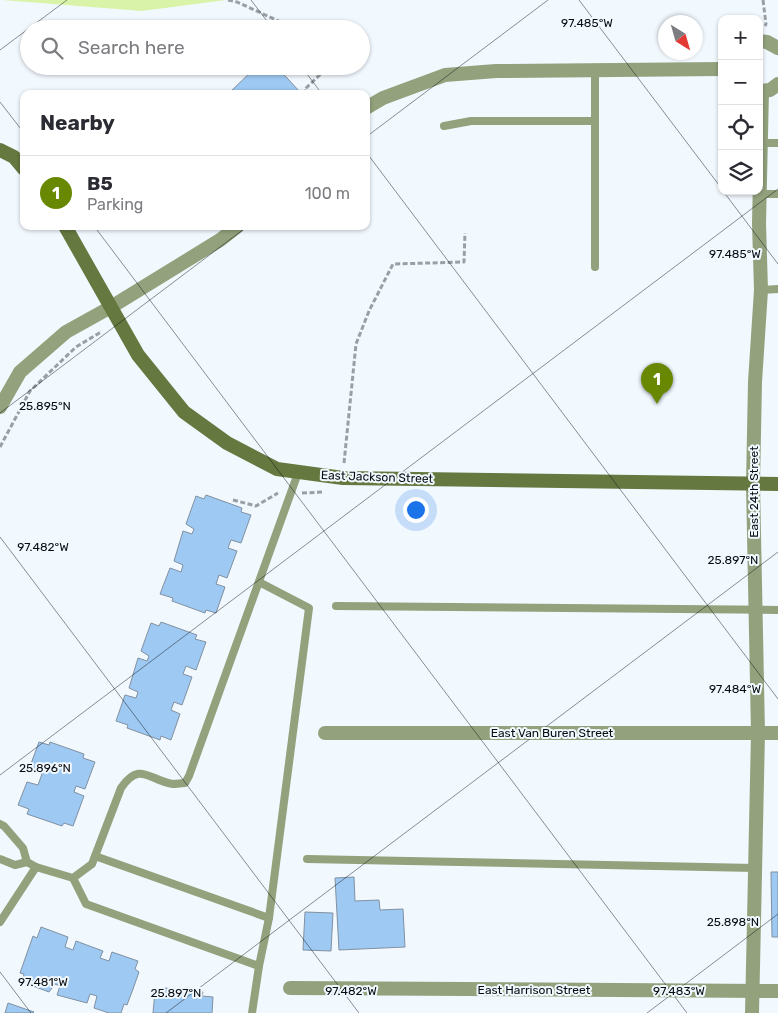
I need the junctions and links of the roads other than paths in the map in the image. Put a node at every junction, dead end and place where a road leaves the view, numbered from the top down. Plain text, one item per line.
1 (763, 39) edge
2 (778, 48) edge
3 (718, 69) edge
4 (595, 71) junction
5 (778, 84) edge
6 (763, 91) edge
7 (370, 106) edge
8 (594, 121) junction
9 (444, 126) dead end
10 (763, 143) edge
11 (778, 143) edge
12 (0, 150) edge
13 (20, 164) edge
14 (763, 194) edge
15 (778, 194) edge
16 (759, 195) edge
17 (67, 230) edge
18 (233, 230) edge
19 (596, 267) dead end
20 (762, 290) junction
21 (778, 290) edge
22 (111, 307) junction
23 (0, 407) edge
24 (298, 473) junction
25 (753, 484) junction
26 (778, 484) edge
27 (259, 582) junction
28 (336, 606) dead end
29 (755, 610) junction
30 (778, 610) edge
31 (326, 733) dead end
32 (758, 733) junction
33 (778, 733) edge
34 (0, 824) edge
35 (95, 856) junction
36 (0, 859) edge
37 (307, 859) dead end
38 (27, 862) junction
39 (36, 867) junction
40 (755, 868) junction
41 (73, 878) junction
42 (269, 918) junction
43 (0, 922) edge
44 (259, 966) junction
45 (290, 988) dead end
46 (752, 991) junction
47 (778, 991) edge
48 (252, 1013) edge
49 (752, 1013) edge

1 - 2 street
3 - 4 street
4 - 7 street
4 - 8 lane
5 - 6 street
8 - 9 lane
8 - 19 lane
10 - 11 lane
12 - 13 main road
14 - 15 lane
16 - 20 street, East 24th Street
17 - 22 main road, East Jackson Street
18 - 22 street
20 - 21 lane
20 - 25 street, East 24th Street
22 - 23 street
22 - 24 main road, East Jackson Street
24 - 25 main road, East Jackson Street
24 - 27 lane
25 - 26 main road, East Jackson Street
25 - 29 street, East 24th Street
27 - 35 lane
27 - 42 lane
28 - 29 lane
29 - 30 lane
29 - 32 street, East 24th Street
31 - 32 street, East Van Buren Street
32 - 33 street, East Van Buren Street
32 - 40 street, East 24th Street
34 - 38 lane
35 - 41 lane
35 - 42 lane
36 - 38 lane
37 - 40 lane
38 - 39 lane
39 - 41 lane
39 - 43 lane
40 - 46 street, East 24th Street
41 - 44 lane
42 - 44 lane
44 - 48 lane
45 - 46 street, East Harrison Street
46 - 47 street, East Harrison Street
46 - 49 street, East 24th Street

